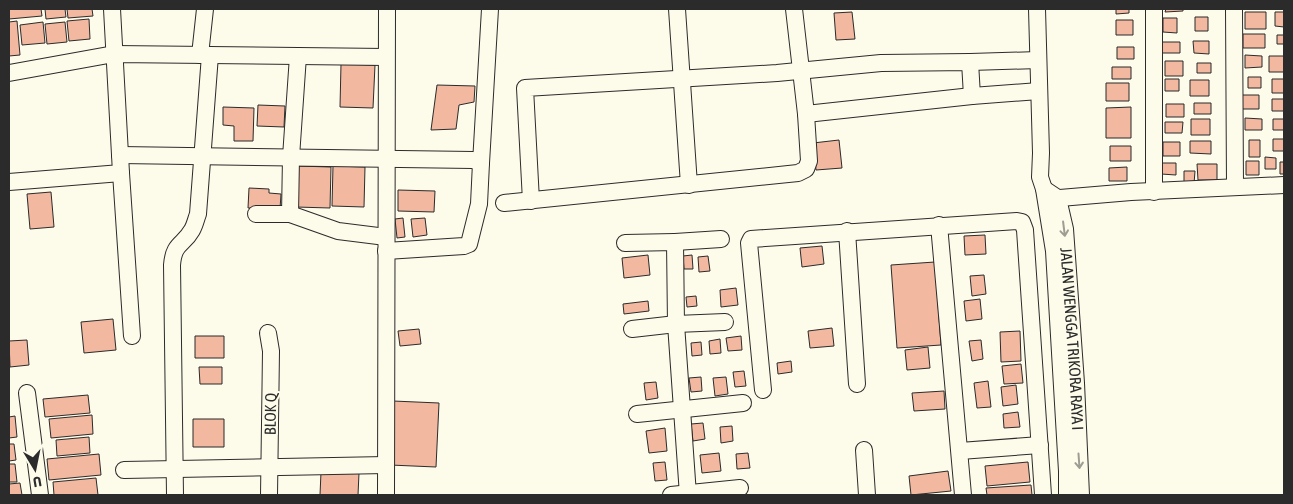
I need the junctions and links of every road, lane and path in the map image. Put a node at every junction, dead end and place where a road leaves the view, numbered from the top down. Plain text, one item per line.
1 (112, 9) edge
2 (205, 9) edge
3 (387, 9) edge
4 (490, 9) edge
5 (677, 9) edge
6 (794, 9) edge
7 (1037, 9) edge
8 (1154, 9) edge
9 (1234, 9) edge
10 (114, 54) junction
11 (205, 55) junction
12 (298, 56) junction
13 (386, 57) junction
14 (1038, 60) junction
15 (970, 62) junction
16 (800, 71) junction
17 (9, 72) edge
18 (681, 78) junction
19 (1039, 91) junction
20 (972, 96) junction
21 (806, 114) junction
22 (120, 155) junction
23 (202, 155) junction
24 (291, 157) junction
25 (386, 159) junction
26 (481, 163) junction
27 (121, 173) junction
28 (9, 182) edge
29 (689, 184) junction
30 (1284, 185) edge
31 (1235, 186) junction
32 (1154, 192) junction
33 (1049, 195) junction
34 (531, 201) junction
35 (504, 203) dead end
36 (256, 214) dead end
37 (290, 214) junction
38 (939, 225) junction
39 (847, 232) junction
40 (721, 239) dead end
41 (675, 242) junction
42 (625, 243) dead end
43 (386, 244) junction
44 (725, 322) dead end
45 (676, 324) junction
46 (632, 329) dead end
47 (268, 333) dead end
48 (132, 336) dead end
49 (857, 384) dead end
50 (763, 390) dead end
51 (27, 393) dead end
52 (743, 403) dead end
53 (682, 410) junction
54 (637, 414) dead end
55 (1040, 445) junction
56 (864, 450) dead end
57 (960, 451) junction
58 (386, 465) junction
59 (174, 468) junction
60 (269, 468) junction
61 (124, 470) dead end
62 (740, 488) dead end
63 (687, 494) edge
64 (40, 495) edge
65 (175, 495) edge
66 (269, 495) edge
67 (386, 495) edge
68 (671, 495) edge
69 (867, 495) edge
70 (963, 495) edge
71 (1043, 495) edge
72 (1067, 495) edge
73 (1081, 495) edge

1 - 10 street
2 - 11 street
3 - 13 street
4 - 26 street
5 - 18 street
6 - 16 street
7 - 14 street, JALAN WENGGA TRIKORA RAYA I
8 - 32 street
9 - 31 street
10 - 11 street
10 - 17 street
10 - 22 street
11 - 12 street
11 - 23 street
12 - 13 street
12 - 24 street
13 - 25 street
14 - 15 street
14 - 19 street, JALAN WENGGA TRIKORA RAYA I
15 - 16 street
15 - 20 street
16 - 18 street
16 - 21 street
18 - 29 street
18 - 34 street
19 - 20 street
19 - 33 street, JALAN WENGGA TRIKORA RAYA I
20 - 21 street
21 - 29 street
22 - 23 street
22 - 27 street
23 - 24 street
23 - 59 street
24 - 25 street
24 - 37 street
25 - 26 street
25 - 43 street
26 - 43 street
27 - 28 street
27 - 48 street
29 - 34 street
30 - 31 street
31 - 32 street
32 - 33 street
33 - 72 street, JALAN WENGGA TRIKORA RAYA I
33 -> 73 street, JALAN WENGGA TRIKORA RAYA I
34 - 35 street
36 - 37 street
37 - 43 street
38 - 39 street
38 - 55 street
38 - 57 street
39 - 49 street
39 - 50 street
40 - 41 street
41 - 42 street
41 - 45 street
43 - 58 street
44 - 45 street
45 - 46 street
45 - 53 street
47 - 60 street, BLOK Q
51 - 64 street
52 - 53 street
53 - 54 street
53 - 63 street
55 - 57 street
55 - 71 street
56 - 69 street
57 - 70 street
58 - 60 street
58 - 67 street
59 - 60 street
59 - 61 street
59 - 65 street
60 - 66 street, BLOK Q
62 - 63 street
63 - 68 street

